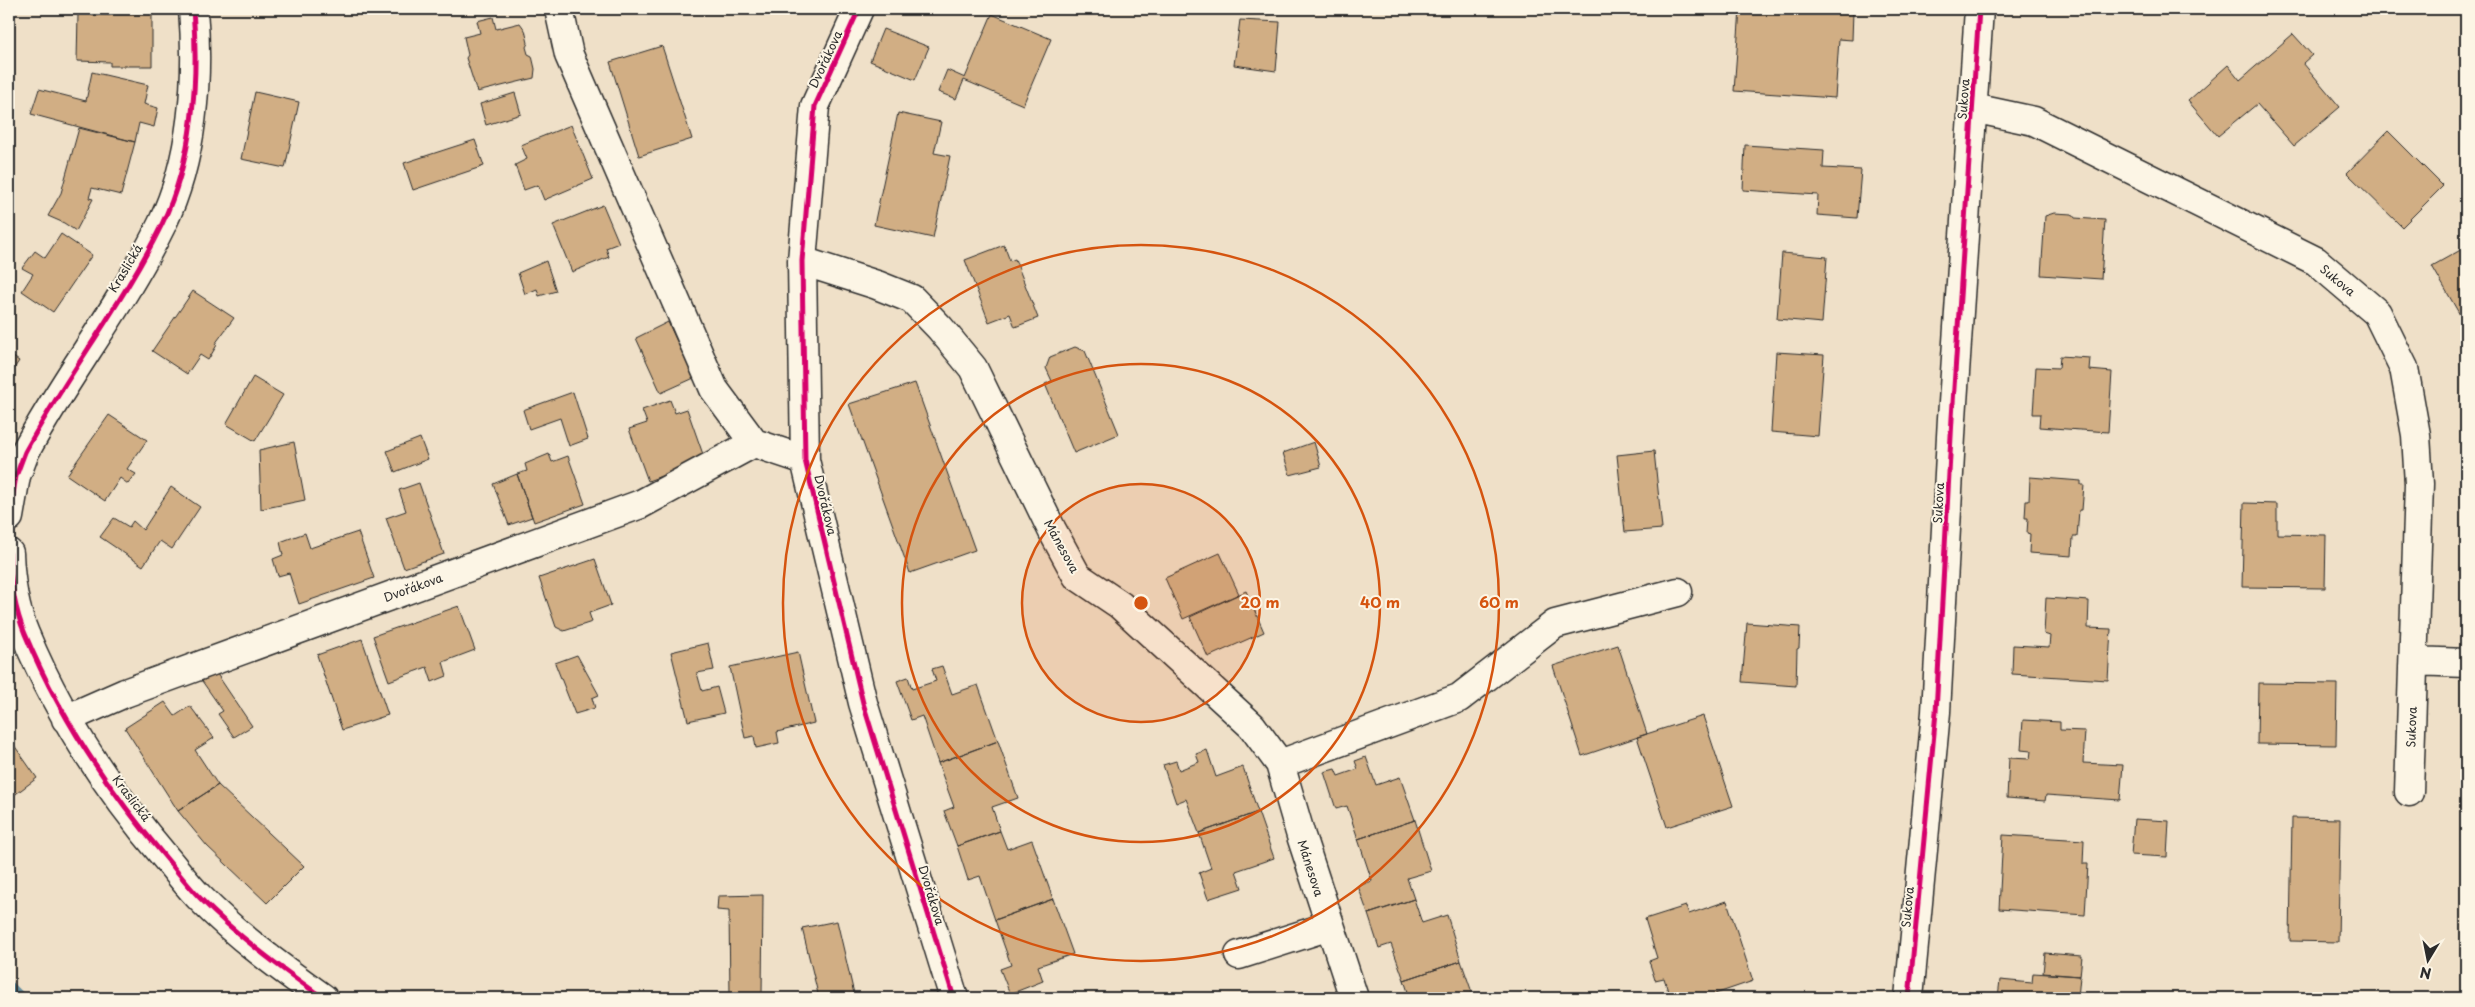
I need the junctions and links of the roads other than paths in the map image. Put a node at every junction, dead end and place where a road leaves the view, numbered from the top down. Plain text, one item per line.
1 (193, 9) edge
2 (559, 9) edge
3 (859, 9) edge
4 (1979, 9) edge
5 (1973, 108) junction
6 (802, 261) junction
7 (754, 443) junction
8 (805, 460) junction
9 (9, 517) edge
10 (9, 553) edge
11 (1678, 592) dead end
12 (2414, 661) junction
13 (2466, 663) edge
14 (66, 719) junction
15 (1280, 764) junction
16 (2409, 792) dead end
17 (1330, 926) junction
18 (1240, 955) dead end
19 (323, 998) edge
20 (954, 998) edge
21 (1354, 998) edge
22 (1909, 998) edge

1 - 9 street, Kraslická
2 - 7 street
3 - 6 street, Dvořákova
4 - 5 street, Sukova
5 - 12 street, Sukova
5 - 22 street, Sukova
6 - 8 street, Dvořákova
6 - 15 street, Mánesova
7 - 8 street, Dvořákova
7 - 14 street, Dvořákova
8 - 20 street, Dvořákova
10 - 14 street, Kraslická
11 - 15 street
12 - 13 street
12 - 16 street, Sukova
14 - 19 street, Kraslická
15 - 17 street, Mánesova
17 - 18 street
17 - 21 street, Mánesova

